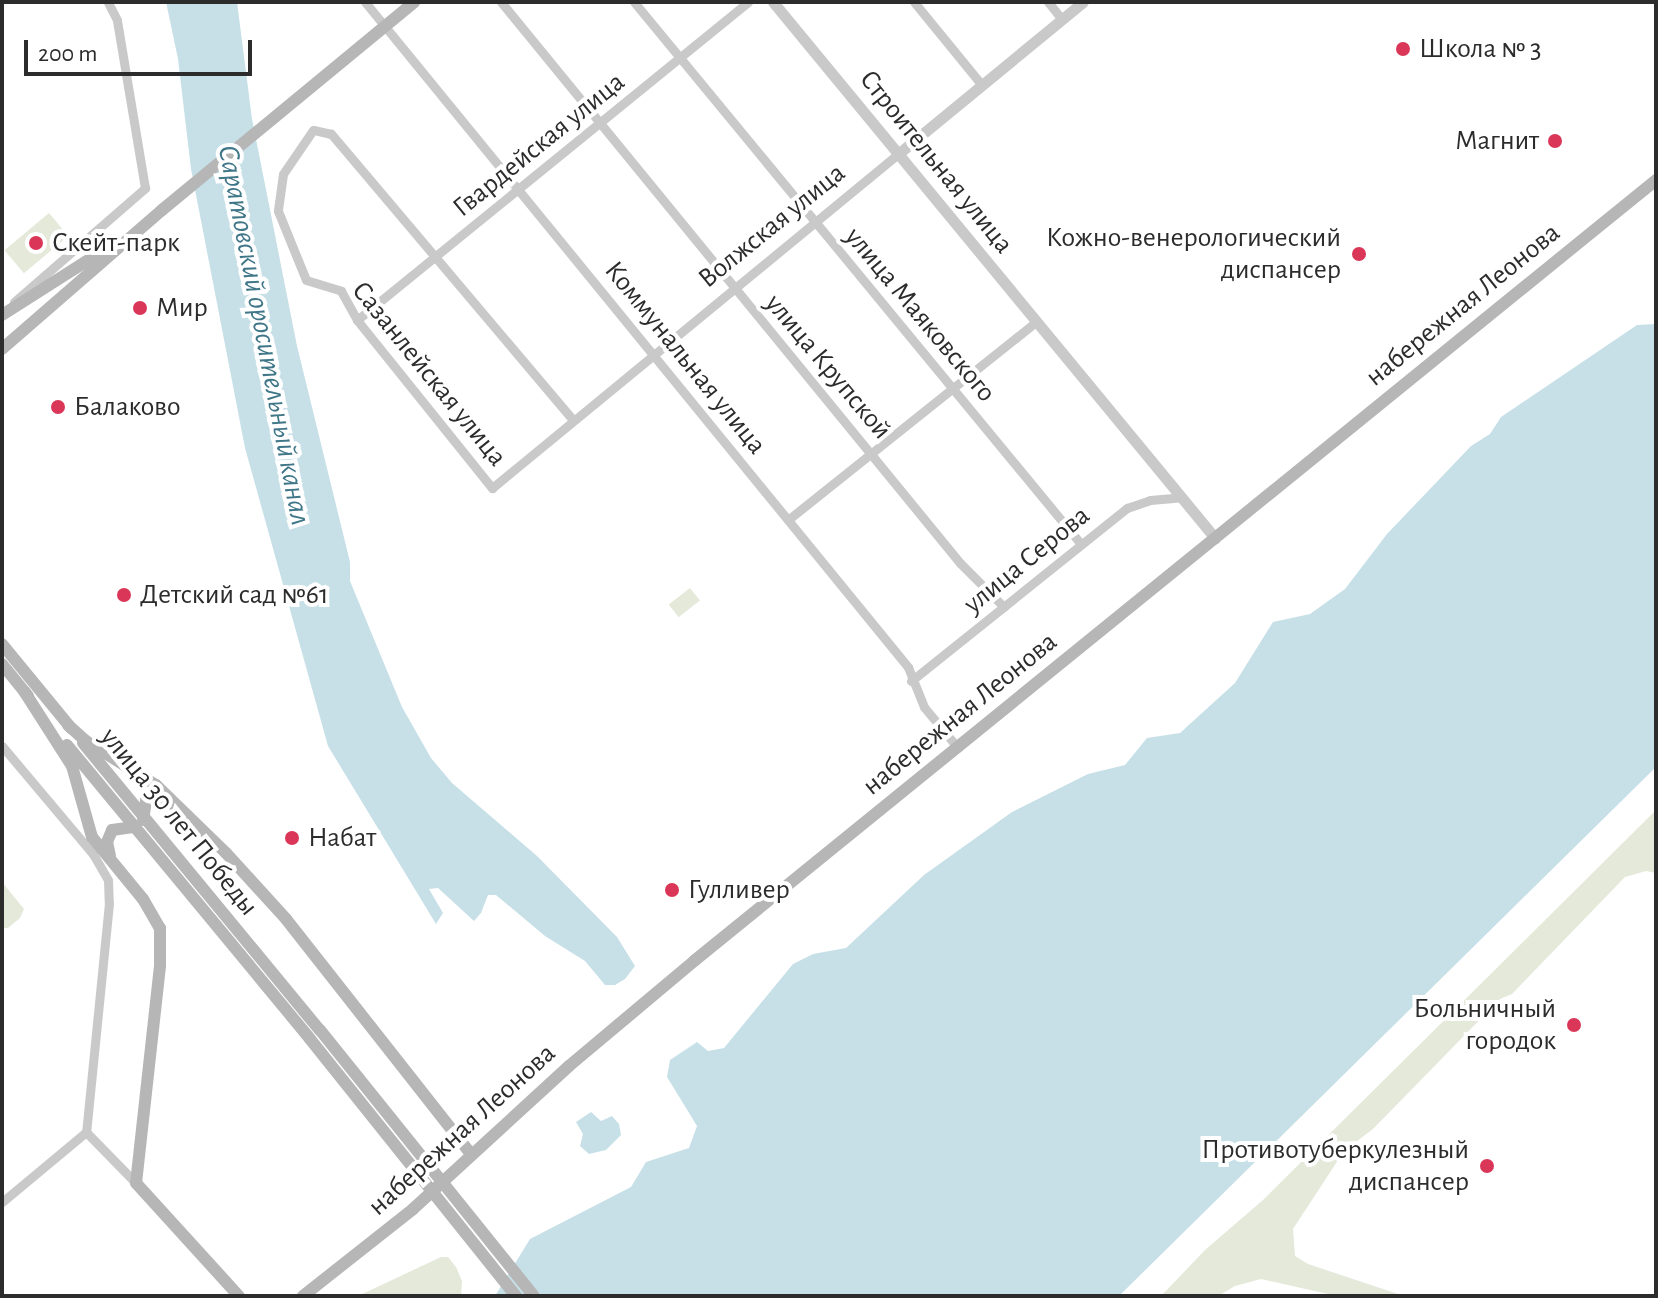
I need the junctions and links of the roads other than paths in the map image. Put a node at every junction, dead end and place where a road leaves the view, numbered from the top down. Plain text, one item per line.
1 (108, 2) edge
2 (365, 2) edge
3 (414, 2) edge
4 (501, 2) edge
5 (634, 2) edge
6 (748, 2) edge
7 (773, 2) edge
8 (914, 2) edge
9 (1048, 2) edge
10 (1083, 2) edge
11 (1062, 19) junction
12 (384, 26) junction
13 (681, 58) junction
14 (981, 84) junction
15 (600, 124) junction
16 (898, 154) junction
17 (1656, 180) edge
18 (519, 189) junction
19 (162, 210) junction
20 (814, 223) junction
21 (68, 253) junction
22 (436, 256) junction
23 (79, 267) junction
24 (735, 288) junction
25 (36, 292) junction
26 (50, 310) junction
27 (2, 314) edge
28 (357, 320) junction
29 (1036, 322) junction
30 (2, 349) edge
31 (653, 356) junction
32 (952, 388) junction
33 (573, 420) junction
34 (871, 453) junction
35 (492, 488) joint
36 (1182, 497) junction
37 (789, 519) junction
38 (1215, 538) junction
39 (1081, 544) junction
40 (1004, 607) junction
41 (2, 644) edge
42 (2, 664) edge
43 (911, 681) junction
44 (24, 691) junction
45 (68, 725) junction
46 (2, 746) edge
47 (958, 748) junction
48 (175, 805) junction
49 (138, 823) junction
50 (111, 859) junction
51 (315, 1035) junction
52 (86, 1132) junction
53 (471, 1154) junction
54 (136, 1183) junction
55 (2, 1202) edge
56 (239, 1296) edge
57 (303, 1296) edge
58 (516, 1296) edge
59 (534, 1296) edge

1 - 21 street
2 - 12 street, Коммунальная улица
3 - 12 main road
4 - 15 street, улица Крупской
5 - 13 street, улица Маяковского
6 - 13 street, Гвардейская улица
7 - 16 street, Строительная улица
8 - 14 street
9 - 11 street
10 - 11 street, Волжская улица
11 - 14 street, Волжская улица
12 - 18 street, Коммунальная улица
12 - 19 main road
13 - 15 street, Гвардейская улица
13 - 20 street, улица Маяковского
14 - 16 street, Волжская улица
15 - 18 street, Гвардейская улица
15 - 24 street, улица Крупской
16 - 20 street, Волжская улица
16 - 29 street, Строительная улица
17 - 38 main road, набережная Леонова
18 - 22 street, Гвардейская улица
18 - 31 street, Коммунальная улица
19 - 23 main road
19 - 26 main road
20 - 24 street, Волжская улица
20 - 32 street, улица Маяковского
21 - 23 street
21 - 27 street
22 - 28 street, Гвардейская улица
22 - 28 street, Сазанлейская улица
22 - 33 street
23 - 25 main road
24 - 31 street, Волжская улица
24 - 34 street, улица Крупской
25 - 26 main road
25 - 27 main road
26 - 30 main road
28 - 35 street, Сазанлейская улица
29 - 32 street
29 - 36 street, Строительная улица
31 - 33 street, Волжская улица
31 - 37 street, Коммунальная улица
32 - 34 street
32 - 39 street, улица Маяковского
33 - 35 street, Волжская улица
34 - 37 street
34 - 40 street, улица Крупской
36 - 38 street, Строительная улица
36 - 39 street, улица Серова
37 - 43 street, Коммунальная улица
38 - 47 main road, набережная Леонова
39 - 40 street, улица Серова
40 - 43 street, улица Серова
41 - 45 main road, улица 30 лет Победы
42 - 44 main road
43 - 47 street, Коммунальная улица
44 - 49 main road
44 - 50 main road
45 - 48 main road, улица 30 лет Победы
45 - 49 main road, улица 30 лет Победы
46 - 52 street
47 - 53 main road, набережная Леонова
48 - 49 main road
48 - 53 main road, улица 30 лет Победы
49 - 50 main road
49 - 51 main road, улица 30 лет Победы
50 - 54 main road
51 - 58 main road, bridge
51 - 59 main road, bridge
52 - 54 street
52 - 55 street
53 - 57 main road, набережная Леонова
54 - 56 main road

